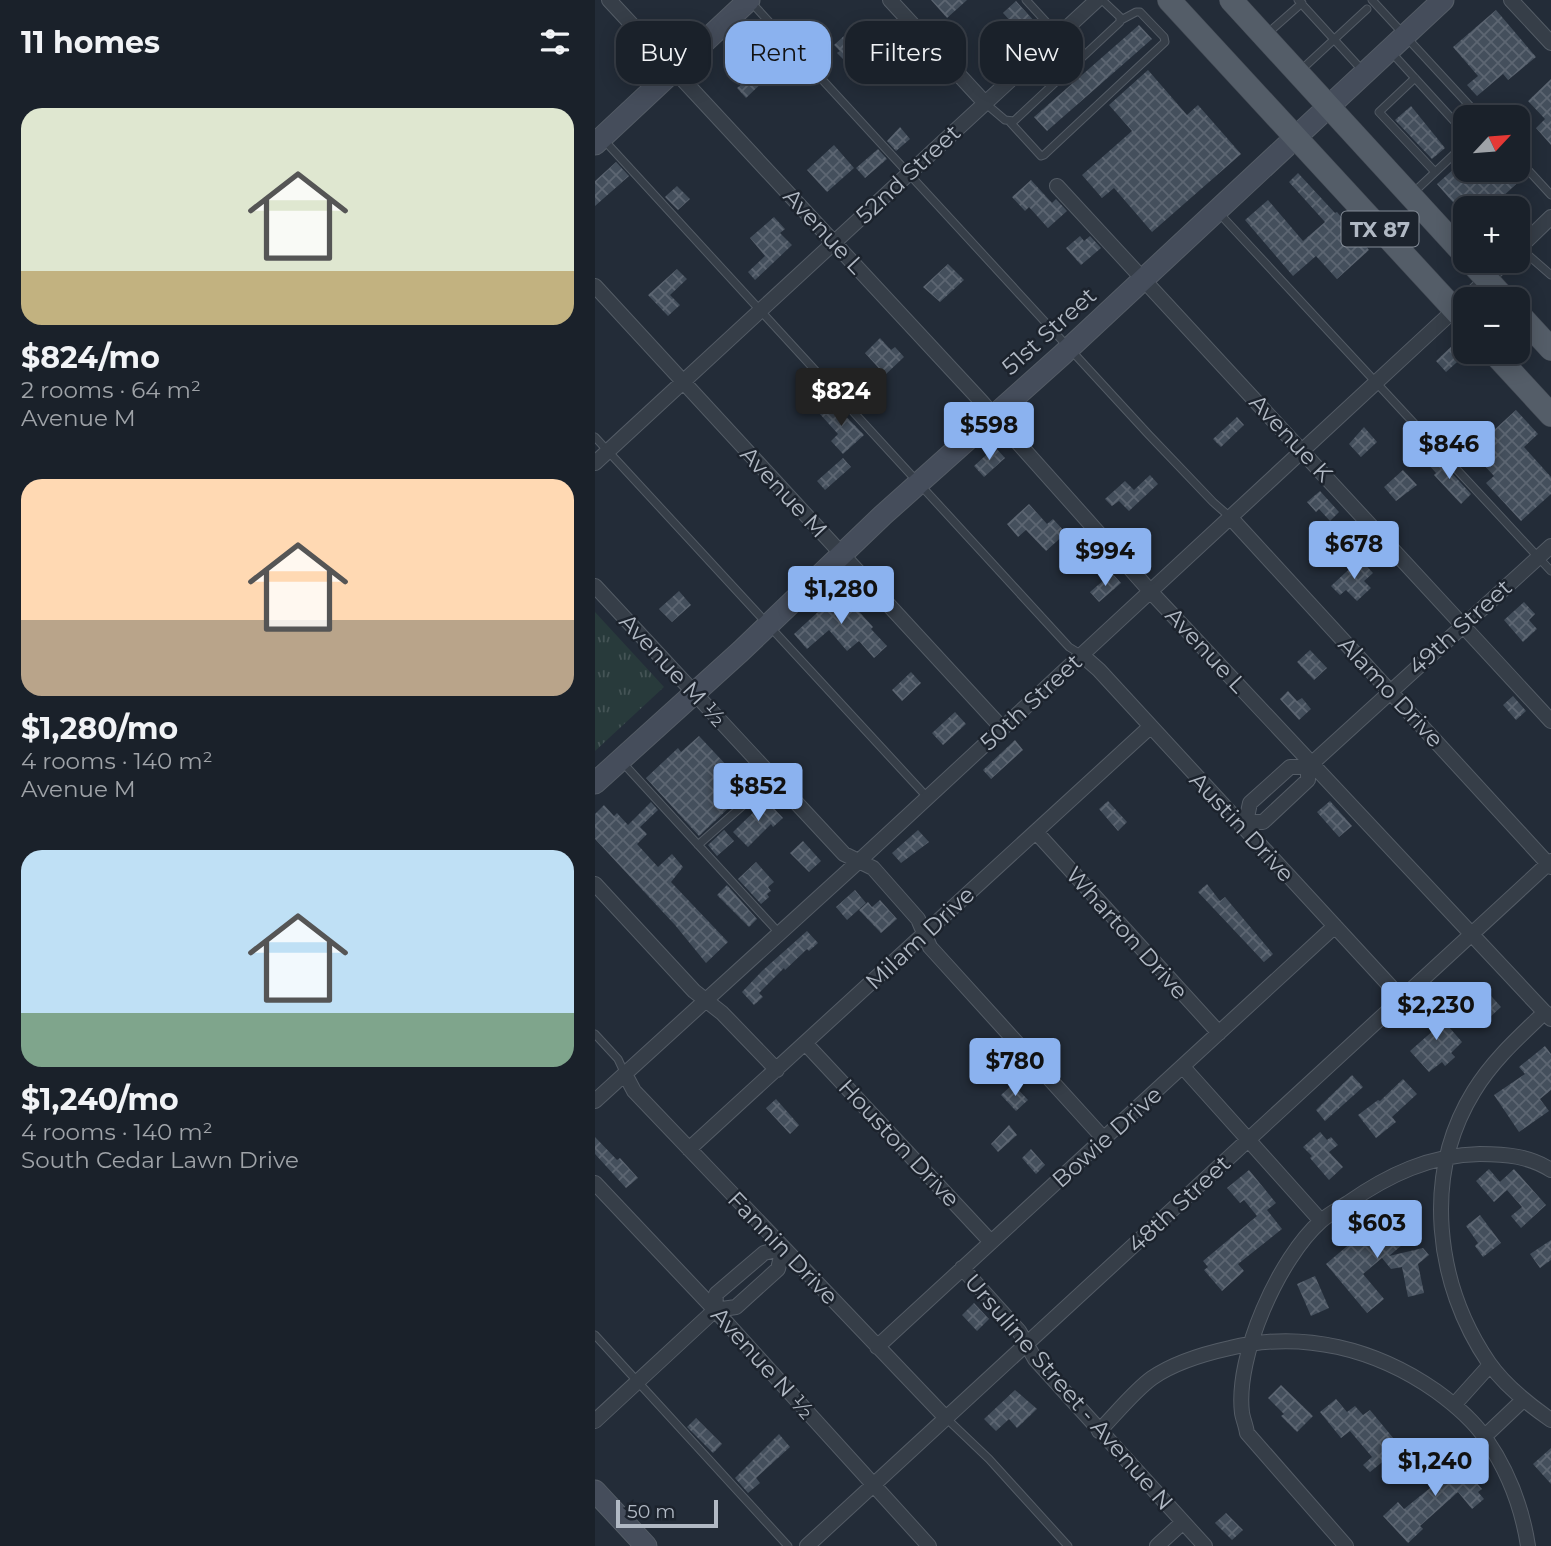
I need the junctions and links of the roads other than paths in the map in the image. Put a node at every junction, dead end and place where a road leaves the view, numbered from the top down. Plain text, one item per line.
1 (609, 0) edge
2 (749, 0) edge
3 (890, 0) edge
4 (1026, 0) edge
5 (1100, 0) edge
6 (1169, 0) edge
7 (1231, 0) edge
8 (1372, 0) edge
9 (1443, 0) edge
10 (1511, 0) edge
11 (1300, 2) edge
12 (1367, 9) dead end
13 (1121, 20) junction
14 (629, 21) edge
15 (1045, 21) edge
16 (1076, 21) edge
17 (711, 36) edge
18 (1264, 36) junction
19 (1334, 39) junction
20 (1398, 43) junction
21 (1551, 43) edge
22 (1298, 73) junction
23 (1365, 74) junction
24 (1415, 78) junction
25 (660, 84) edge
26 (687, 84) edge
27 (1006, 84) edge
28 (985, 103) junction
29 (1467, 105) edge
30 (1329, 107) junction
31 (1453, 119) edge
32 (1009, 121) junction
33 (597, 137) edge
34 (1296, 137) junction
35 (1453, 156) edge
36 (1530, 172) edge
37 (1435, 173) junction
38 (908, 174) junction
39 (1057, 186) dead end
40 (1551, 195) edge
41 (1410, 196) junction
42 (1218, 211) junction
43 (1551, 217) edge
44 (1530, 237) edge
45 (834, 242) junction
46 (1453, 242) edge
47 (1530, 258) edge
48 (1481, 273) edge
49 (1493, 273) edge
50 (1551, 275) edge
51 (1144, 279) junction
52 (1487, 279) junction
53 (595, 286) edge
54 (1480, 287) edge
55 (1494, 287) edge
56 (1453, 299) edge
57 (761, 310) junction
58 (1453, 316) edge
59 (1530, 326) edge
60 (1069, 348) junction
61 (1551, 349) edge
62 (1504, 364) edge
63 (683, 381) junction
64 (1377, 383) junction
65 (1551, 415) edge
66 (994, 416) junction
67 (595, 437) edge
68 (608, 451) junction
69 (1303, 451) junction
70 (595, 463) edge
71 (920, 482) junction
72 (1230, 517) junction
73 (1551, 546) edge
74 (842, 554) junction
75 (1538, 557) junction
76 (1551, 571) edge
77 (595, 586) edge
78 (1151, 592) junction
79 (768, 625) junction
80 (1463, 625) junction
81 (1082, 655) junction
82 (694, 692) junction
83 (1390, 692) junction
84 (1551, 721) edge
85 (1150, 727) junction
86 (1002, 728) junction
87 (620, 760) junction
88 (1310, 765) junction
89 (774, 778) junction
90 (595, 783) edge
91 (927, 797) junction
92 (1244, 824) junction
93 (1036, 832) junction
94 (698, 845) junction
95 (859, 861) junction
96 (1550, 864) edge
97 (595, 884) edge
98 (1335, 926) junction
99 (925, 933) junction
100 (780, 934) junction
101 (1472, 934) junction
102 (1402, 999) junction
103 (706, 1001) junction
104 (1548, 1015) edge
105 (1219, 1033) junction
106 (595, 1034) edge
107 (806, 1044) junction
108 (1183, 1067) junction
109 (777, 1070) junction
110 (625, 1074) junction
111 (595, 1101) edge
112 (1105, 1140) junction
113 (1249, 1140) junction
114 (689, 1149) junction
115 (1448, 1156) junction
116 (1551, 1170) edge
117 (595, 1183) edge
118 (1321, 1221) junction
119 (991, 1242) junction
120 (783, 1248) junction
121 (962, 1268) junction
122 (715, 1310) junction
123 (595, 1335) edge
124 (1250, 1343) junction
125 (1026, 1344) junction
126 (877, 1347) junction
127 (1490, 1365) junction
128 (639, 1380) junction
129 (1523, 1400) junction
130 (1454, 1405) junction
131 (946, 1418) junction
132 (1551, 1420) edge
133 (595, 1421) edge
134 (1099, 1431) junction
135 (1485, 1437) junction
136 (873, 1485) junction
137 (595, 1491) edge
138 (1182, 1522) junction
139 (646, 1546) edge
140 (788, 1546) edge
141 (807, 1546) edge
142 (929, 1546) edge
143 (1068, 1546) edge
144 (1157, 1546) edge
145 (1205, 1546) edge
146 (1346, 1546) edge
147 (1528, 1546) edge

1 - 14 street, Avenue L
2 - 17 street
2 - 38 lane
3 - 28 street
4 - 15 lane
5 - 13 lane
5 - 16 street, 52nd Street
6 - 34 main road, TX 87
7 - 18 main road, TX 87
8 - 20 lane
9 - 20 street, 51st Street
10 - 21 street
11 - 18 lane
11 - 19 lane
12 - 19 lane
13 - 32 lane
13 - 32 lane
18 - 22 main road, TX 87
19 - 22 lane
19 - 23 lane
20 - 23 street, 51st Street
20 - 24 lane
20 - 29 lane
22 - 30 main road, TX 87
23 - 30 street, 51st Street
24 - 31 lane
24 - 37 lane
25 - 33 street
26 - 45 street, Avenue L
27 - 28 street, 52nd Street
28 - 32 lane
28 - 38 street, 52nd Street
30 - 34 street, 51st Street
30 - 41 main road, TX 87
33 - 57 lane
34 - 42 street, 51st Street
34 - 56 main road, TX 87
35 - 37 lane
36 - 40 lane
37 - 41 lane
38 - 45 street, 52nd Street
38 - 60 lane
39 - 51 street, Avenue K
41 - 46 main road, TX 87
42 - 51 street, 51st Street
42 - 64 lane
43 - 44 street
45 - 57 street, 52nd Street
45 - 66 street, Avenue L
47 - 50 lane
48 - 52 main road
49 - 52 street, 50th Street
51 - 60 street, 51st Street
51 - 69 street, Avenue K
52 - 54 street, 50th Street
52 - 55 main road
53 - 63 street, Avenue M
57 - 63 street, 52nd Street
57 - 71 lane
58 - 64 street, 50th Street
59 - 61 main road
60 - 66 street, 51st Street
60 - 72 lane
62 - 65 main road
63 - 68 street, 52nd Street
63 - 74 street, Avenue M
64 - 69 street, 50th Street
64 - 75 lane
66 - 71 street, 51st Street
66 - 78 street, Avenue L
67 - 68 lane
68 - 70 street, 52nd Street
68 - 79 lane
69 - 72 street, 50th Street
69 - 80 street, Avenue K
71 - 74 street, 51st Street
71 - 81 lane
72 - 78 street, 50th Street
72 - 83 street, Alamo Drive
73 - 75 street, 49th Street
74 - 79 street, 51st Street
74 - 86 street, Avenue M
75 - 76 lane
75 - 80 street, 49th Street
77 - 82 street, Avenue M ½
78 - 81 street, 50th Street
78 - 88 street, Avenue L
79 - 82 street, 51st Street
79 - 91 lane
80 - 83 street, 49th Street
80 - 84 street, Avenue K
81 - 85 street, Austin Drive
81 - 86 street, 50th Street
82 - 87 street, 51st Street
82 - 89 street, Avenue M ½
83 - 88 street, 49th Street
83 - 96 street, Alamo Drive
85 - 92 street, Austin Drive
85 - 93 street, Milam Drive
86 - 91 street, 50th Street
87 - 90 street, 51st Street
87 - 94 lane
88 - 92 street, 49th Street
88 - 92 street, 49th Street
88 - 101 street, Avenue L
89 - 94 lane
89 - 95 street, Avenue M ½
91 - 95 street, 50th Street
92 - 98 street, Austin Drive
93 - 99 street, Milam Drive
93 - 105 street, Wharton Drive
94 - 100 lane
95 - 99 street, Avenue M ½
95 - 100 street, 50th Street
96 - 101 street, 48th Street
97 - 103 street
98 - 102 street, Austin Drive
98 - 105 street, Bowie Drive
99 - 107 street, Milam Drive
99 - 112 street, Avenue M ½
100 - 103 street, 50th Street
101 - 102 street, 48th Street
101 - 104 street, Avenue L
102 - 113 street, 48th Street
103 - 109 street
103 - 110 street, 50th Street
104 - 115 street
105 - 108 street, Bowie Drive
106 - 110 lane
107 - 109 street, Milam Drive
107 - 119 street, Houston Drive
108 - 112 street, Bowie Drive
108 - 113 street
109 - 114 street, Milam Drive
110 - 111 street, 50th Street
110 - 114 street, Fannin Drive
112 - 119 street, Bowie Drive
113 - 118 street
113 - 125 street, 48th Street
114 - 120 street, Fannin Drive
115 - 116 street
115 - 118 street
115 - 127 street
117 - 122 street, Avenue N ½
118 - 124 street
119 - 121 street, Bowie Drive
120 - 122 street
120 - 122 street
120 - 126 street, Fannin Drive
121 - 125 street, Ursuline Street - Avenue N
121 - 126 street, Bowie Drive
122 - 128 street
122 - 136 street, Avenue N ½
123 - 128 lane
124 - 130 street
124 - 134 street
124 - 146 street
125 - 131 street, 48th Street
125 - 134 street, Ursuline Street - Avenue N
126 - 131 street, Fannin Drive
127 - 129 street
127 - 130 street
128 - 133 street
128 - 140 lane
129 - 132 street
129 - 135 street
130 - 135 street
131 - 136 street, 48th Street
131 - 143 lane
134 - 138 street, Ursuline Street - Avenue N
135 - 147 street
136 - 141 street, 48th Street
136 - 142 street, Avenue N ½
137 - 139 street
138 - 144 street
138 - 145 street, Ursuline Street - Avenue N

